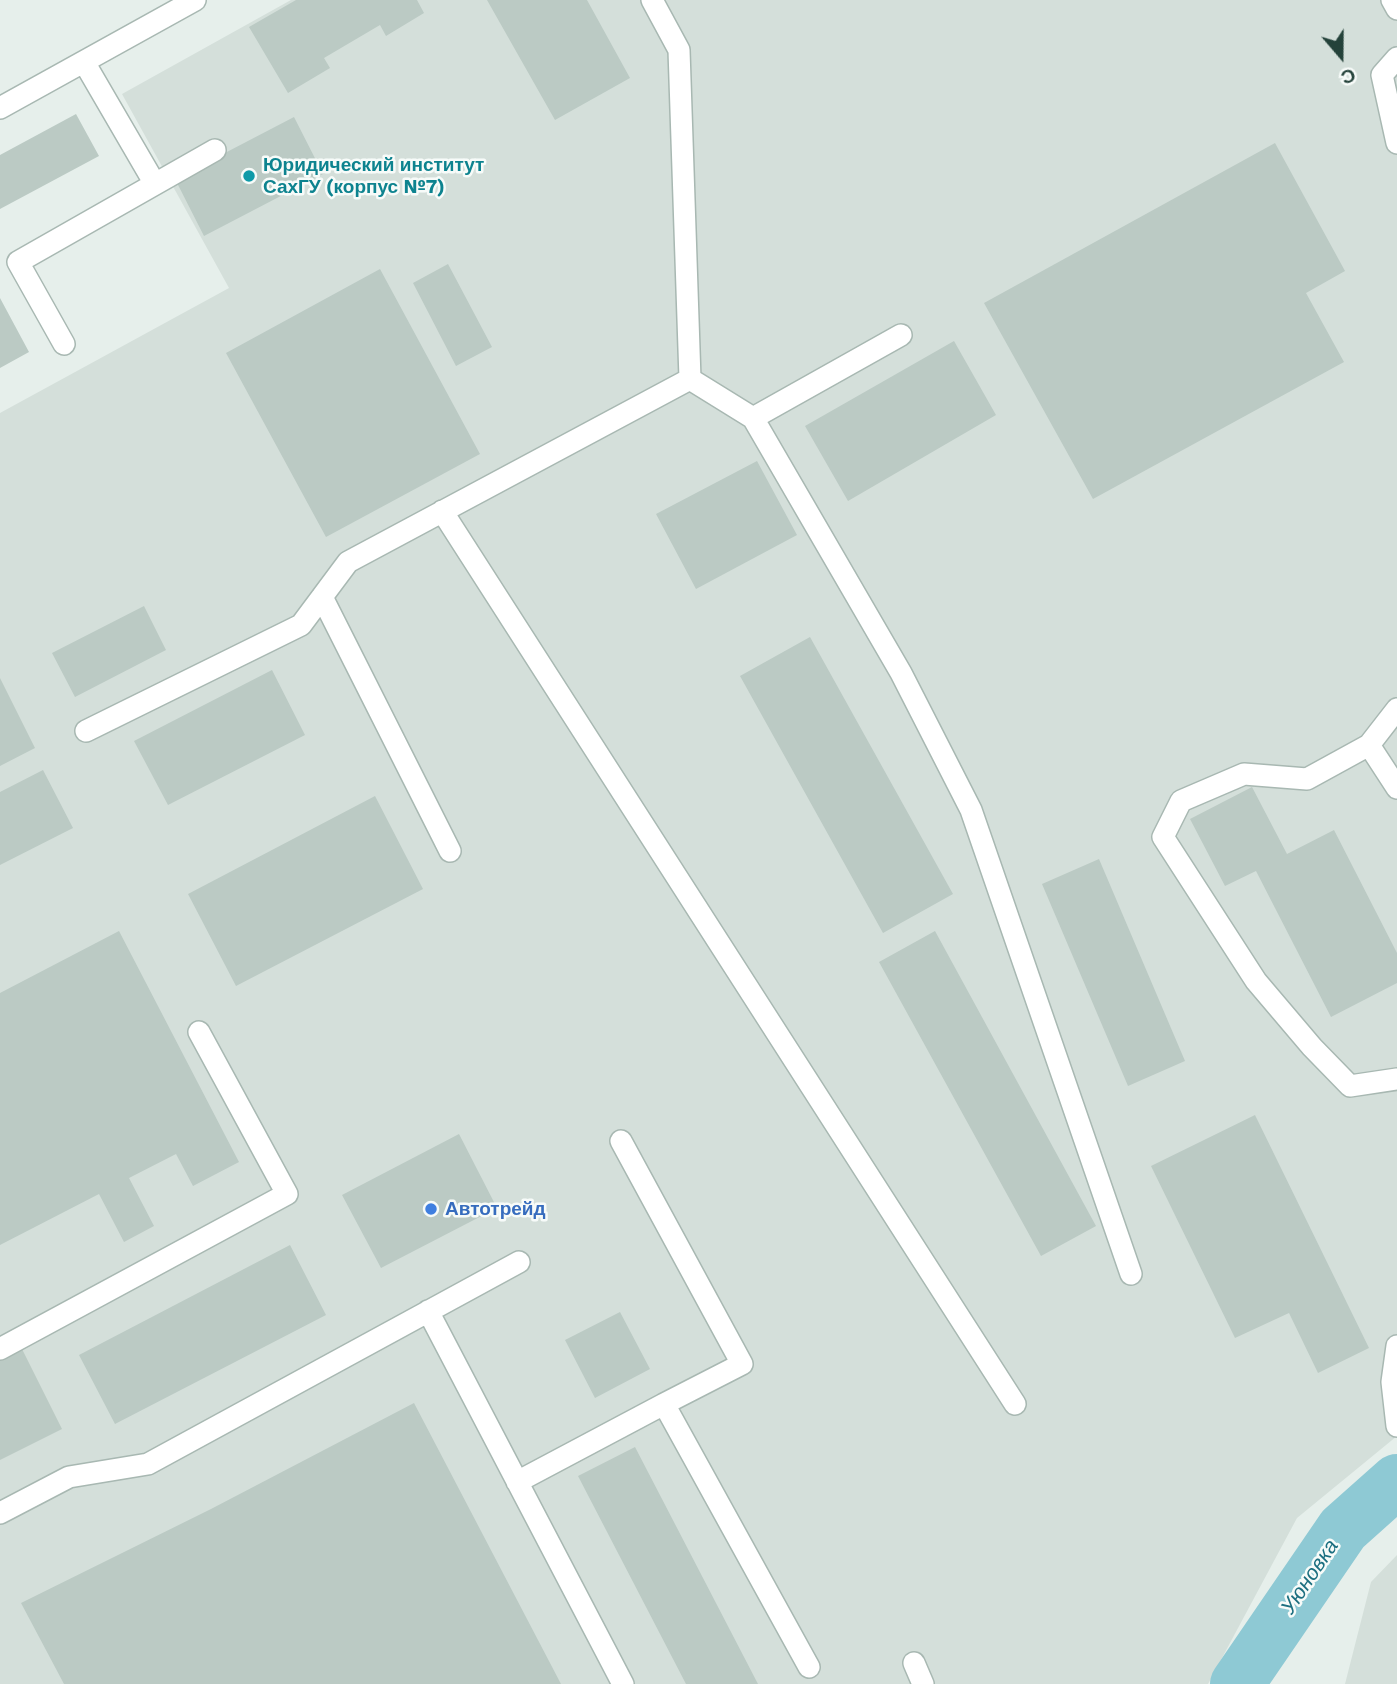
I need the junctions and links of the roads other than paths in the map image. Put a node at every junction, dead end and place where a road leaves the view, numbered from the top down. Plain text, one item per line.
1 (195, 0) edge
2 (652, 0) edge
3 (1392, 0) edge
4 (1397, 9) edge
5 (1397, 58) edge
6 (84, 62) junction
7 (0, 108) edge
8 (1397, 142) edge
9 (215, 150) dead end
10 (155, 184) junction
11 (901, 335) dead end
12 (64, 344) dead end
13 (690, 379) junction
14 (753, 418) junction
15 (442, 511) junction
16 (322, 597) junction
17 (1397, 709) edge
18 (86, 731) dead end
19 (1369, 745) junction
20 (1397, 788) edge
21 (450, 851) dead end
22 (199, 1032) dead end
23 (1397, 1079) edge
24 (621, 1142) dead end
25 (519, 1262) dead end
26 (1131, 1274) dead end
27 (428, 1311) junction
28 (1397, 1346) edge
29 (0, 1349) edge
30 (664, 1404) junction
31 (1015, 1404) dead end
32 (1397, 1426) edge
33 (517, 1482) junction
34 (0, 1513) edge
35 (914, 1663) dead end
36 (809, 1667) dead end
37 (622, 1684) edge
38 (923, 1684) edge

1 - 6 street
2 - 13 street
3 - 4 street
5 - 8 street
6 - 7 street
6 - 10 street
9 - 10 street
10 - 12 street
11 - 14 street
13 - 14 street
13 - 15 street
14 - 26 street
15 - 16 street
15 - 31 street
16 - 18 street
16 - 21 street
17 - 19 street
19 - 20 street
19 - 23 street
22 - 29 street
24 - 30 street
25 - 27 street
27 - 33 street
27 - 34 street
28 - 32 street
30 - 33 street
30 - 36 street
33 - 37 street
35 - 38 street

